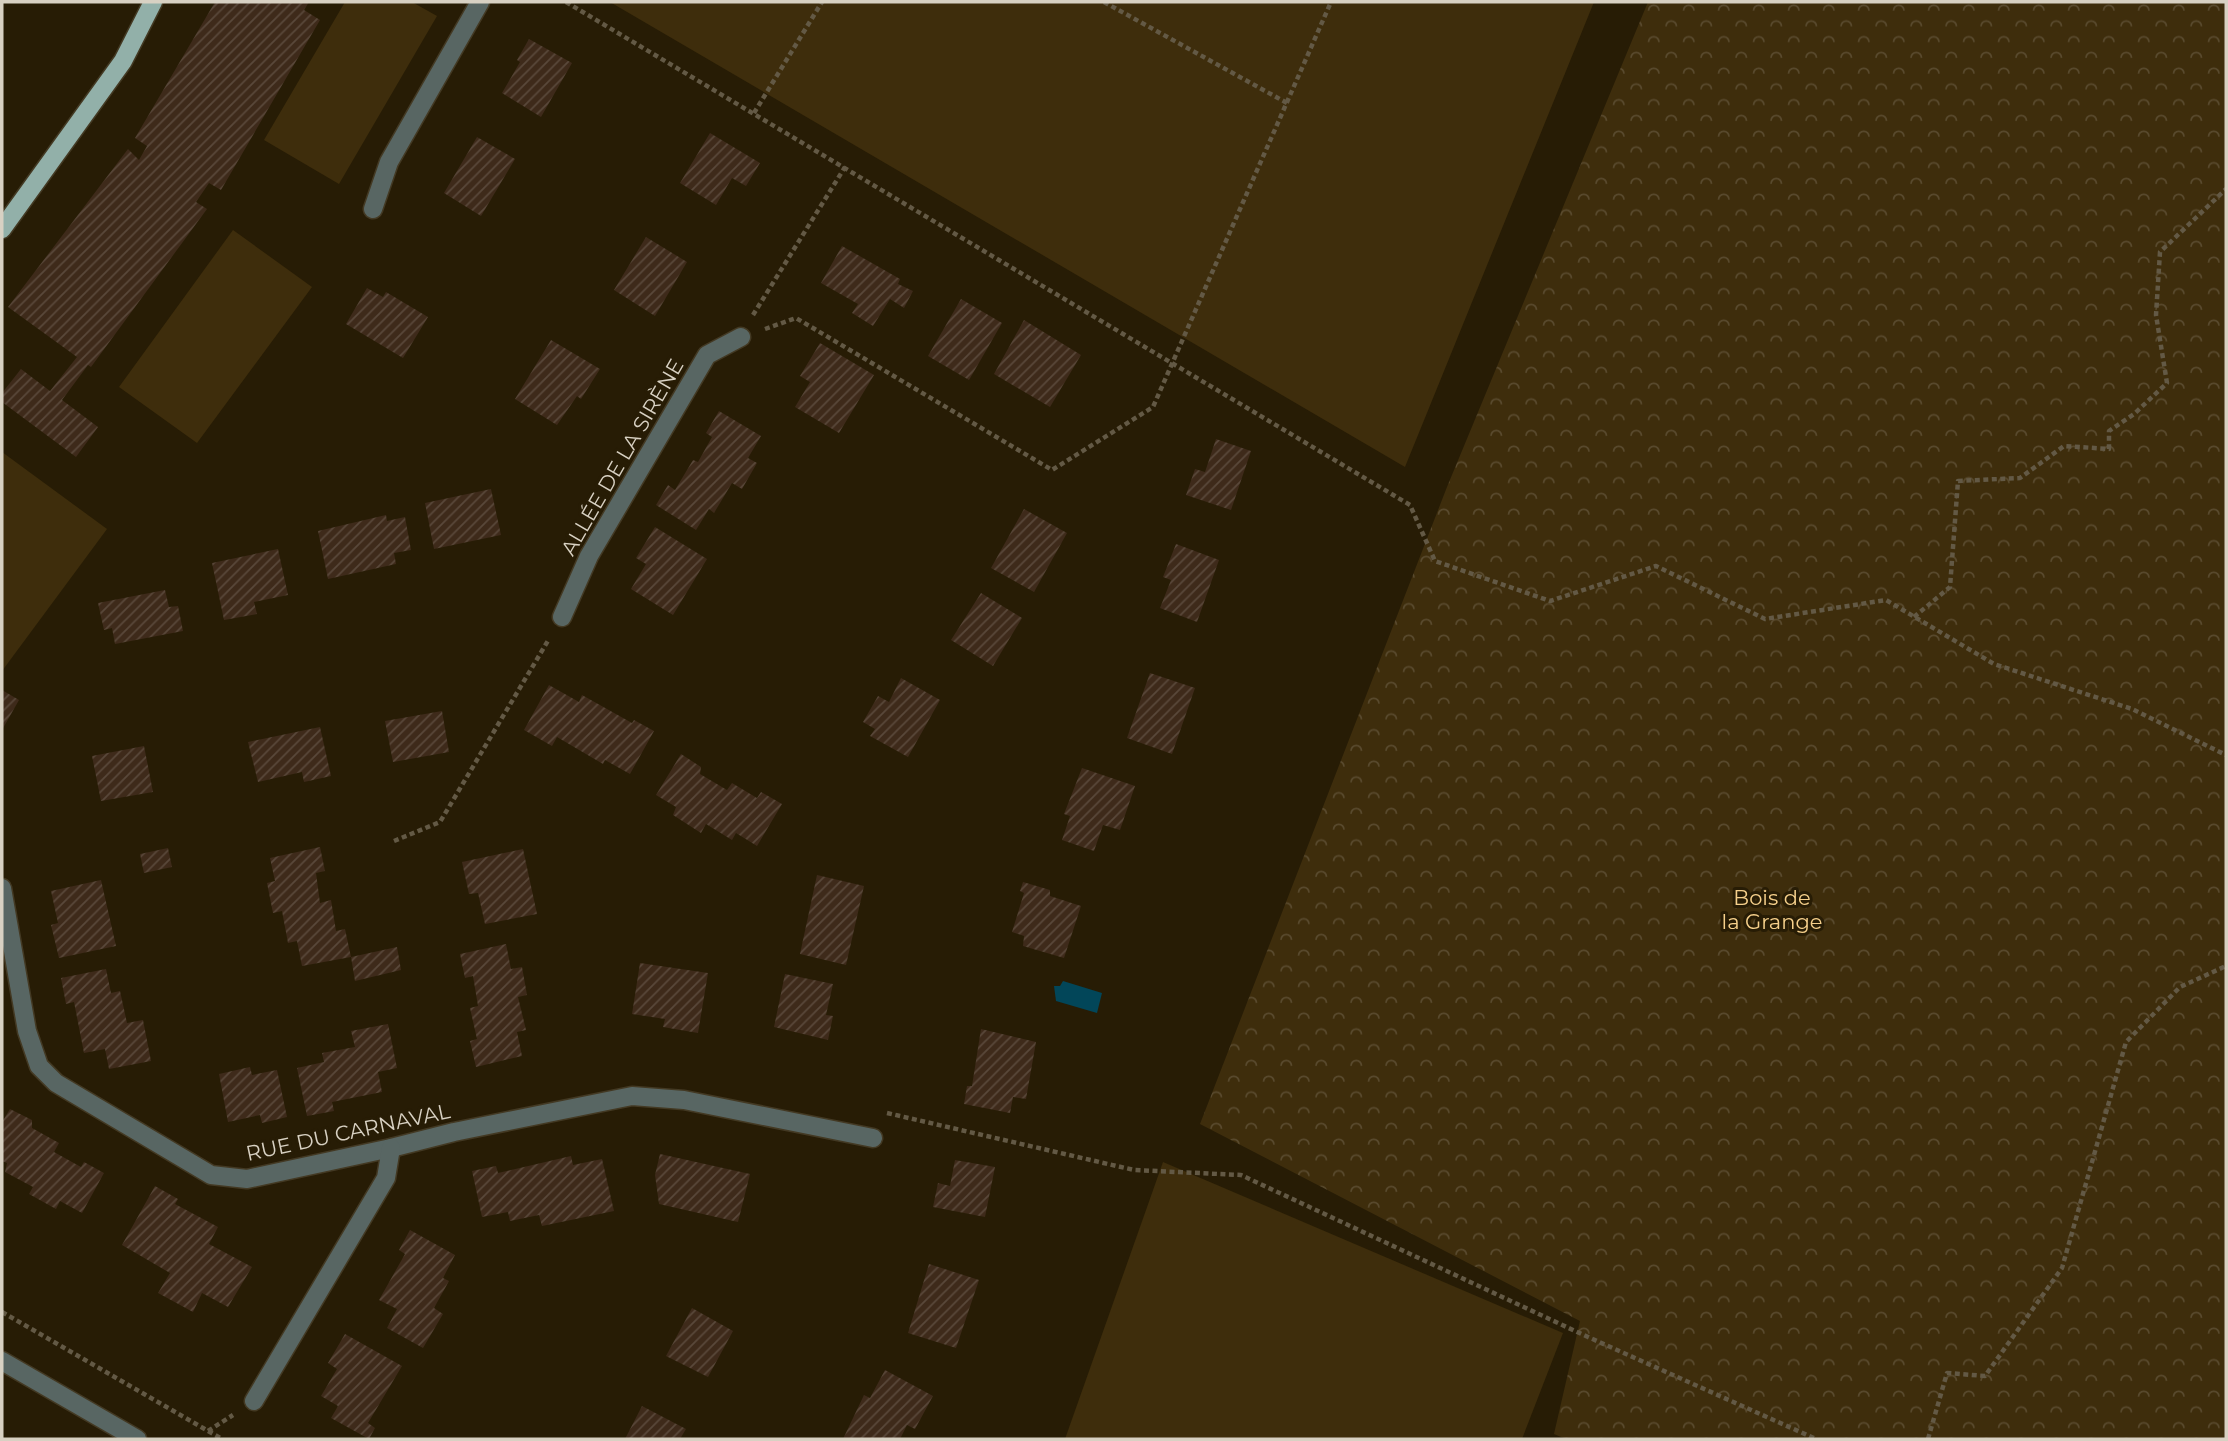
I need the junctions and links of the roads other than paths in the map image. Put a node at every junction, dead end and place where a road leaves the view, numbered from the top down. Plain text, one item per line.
1 (153, 2) edge
2 (480, 2) edge
3 (373, 209) dead end
4 (2, 229) edge
5 (741, 337) road end
6 (562, 617) road end
7 (2, 888) edge
8 (873, 1138) dead end
9 (391, 1148) junction
10 (2, 1361) edge
11 (254, 1401) dead end
12 (137, 1439) edge

1 - 4 main road
2 - 3 street
5 - 6 street, ALLÉE DE LA SIRÈNE
7 - 9 street, RUE DU CARNAVAL
8 - 9 street, RUE DU CARNAVAL
9 - 11 street
10 - 12 street

